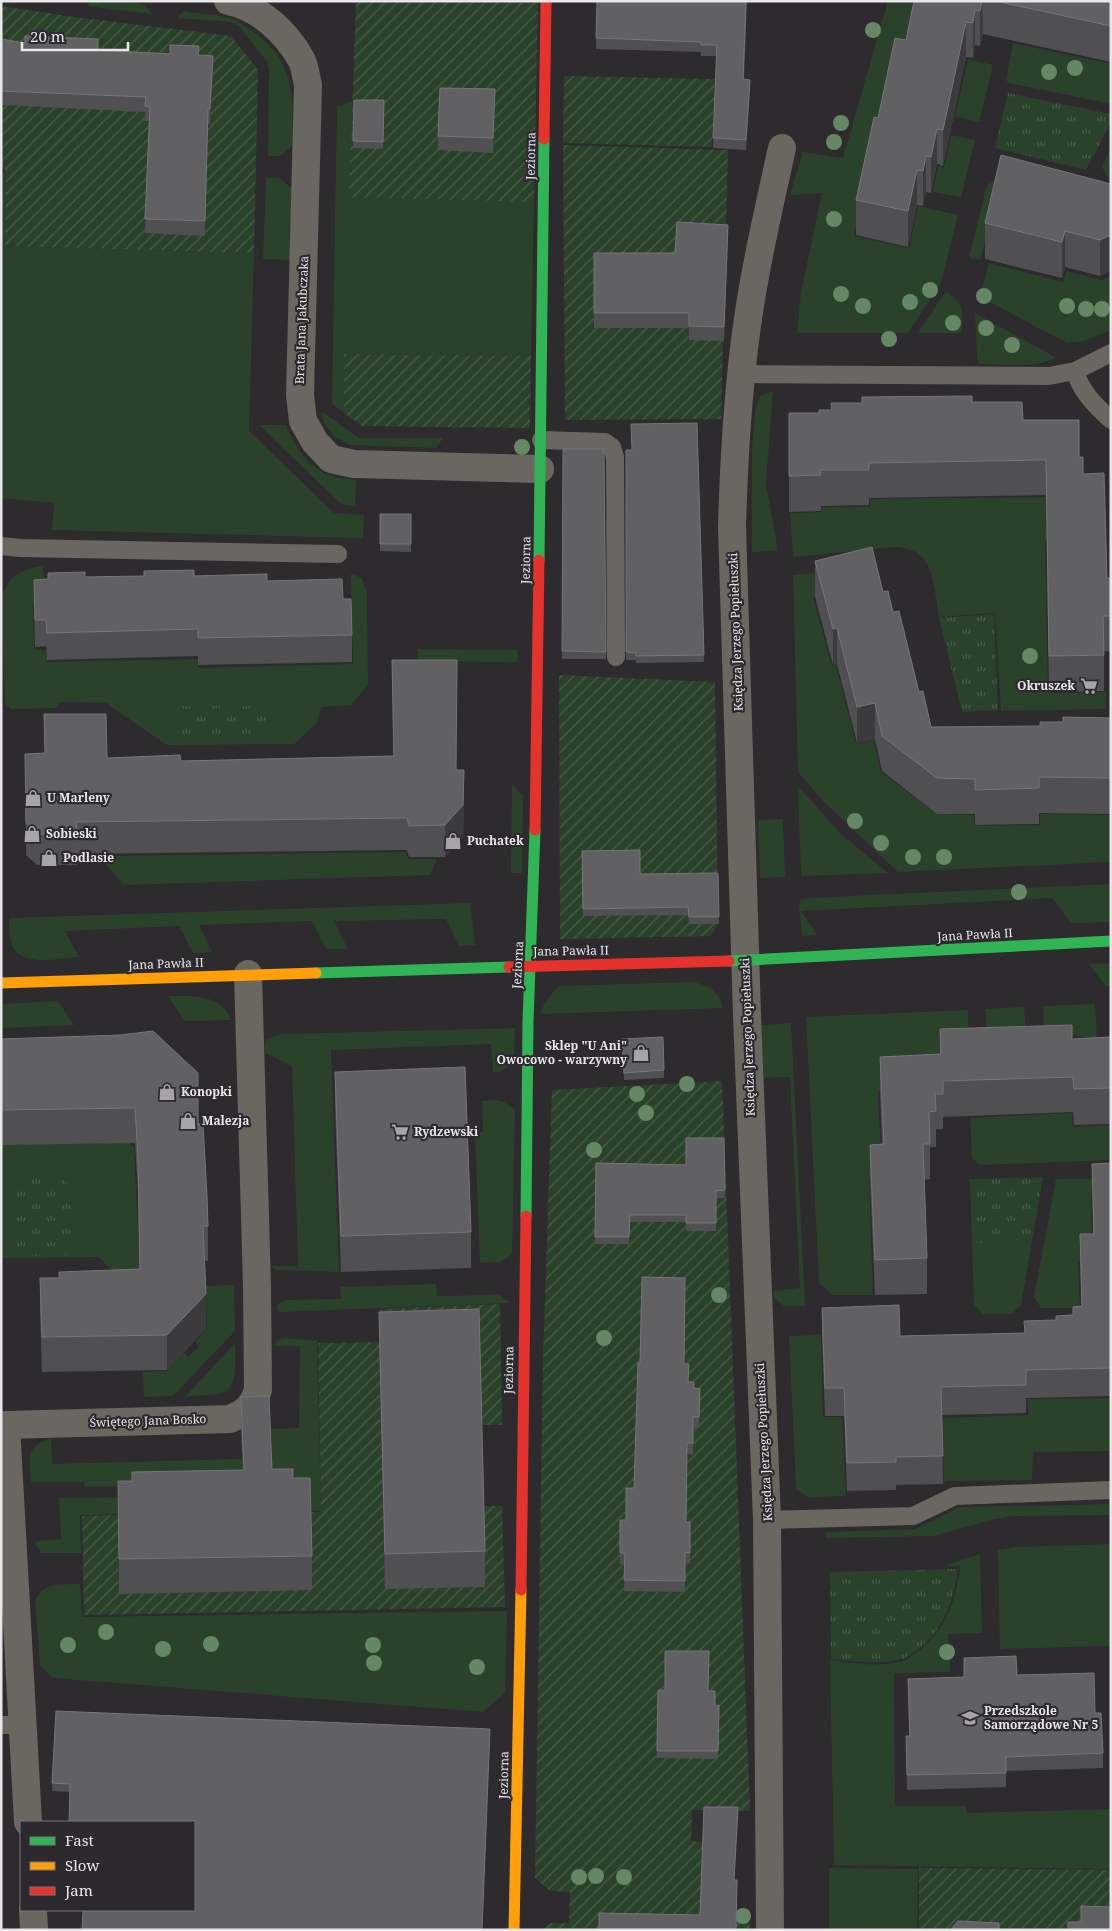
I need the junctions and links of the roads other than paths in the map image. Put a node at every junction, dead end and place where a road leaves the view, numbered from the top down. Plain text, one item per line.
1 (228, 1) edge
2 (546, 1) edge
3 (782, 148) dead end
4 (1111, 353) edge
5 (1075, 371) junction
6 (741, 374) junction
7 (1111, 420) edge
8 (541, 440) junction
9 (540, 469) junction
10 (1, 546) edge
11 (338, 554) dead end
12 (616, 658) dead end
13 (1111, 941) edge
14 (746, 961) junction
15 (532, 966) junction
16 (248, 974) junction
17 (1, 984) edge
18 (1111, 1490) edge
19 (767, 1520) junction
20 (12, 1725) edge
21 (28, 1821) edge
22 (33, 1911) edge
23 (34, 1930) edge
24 (514, 1930) edge
25 (770, 1930) edge

1 - 9 street, Brata Jana Jakubczaka
2 - 8 street, Jeziorna
3 - 6 street, Księdza Jerzego Popiełuszki
4 - 5 lane
5 - 6 lane
5 - 7 lane
6 - 14 street, Księdza Jerzego Popiełuszki
8 - 9 street, Jeziorna
8 - 12 lane
9 - 15 street, Jeziorna
10 - 11 lane
13 - 14 street, Jana Pawła II
14 - 15 street, Jana Pawła II
14 - 19 street, Księdza Jerzego Popiełuszki
15 - 16 street, Jana Pawła II
15 - 24 street, Jeziorna
16 - 17 street, Jana Pawła II
16 - 20 street, Świętego Jana Bosko
18 - 19 lane
19 - 25 street, Księdza Jerzego Popiełuszki
20 - 21 street, Świętego Jana Bosko
22 - 23 street

